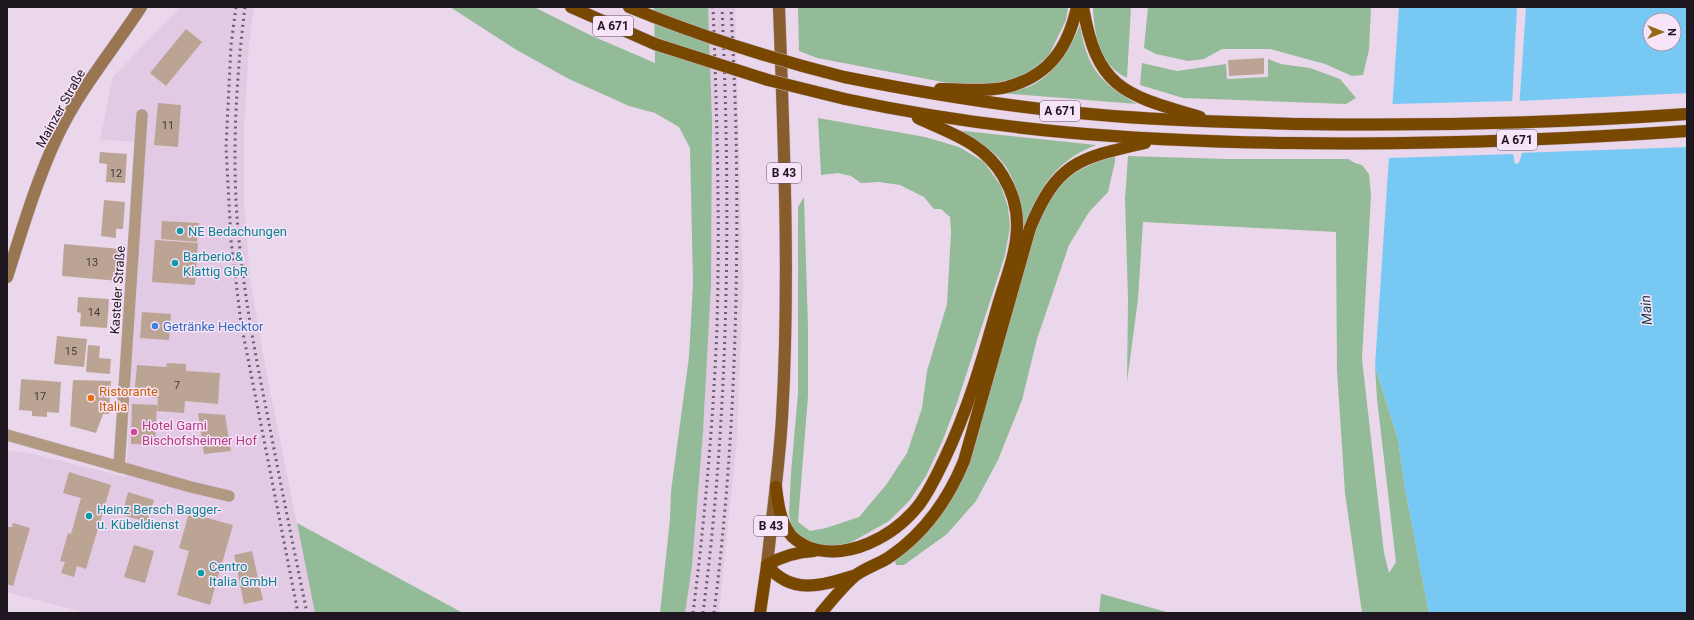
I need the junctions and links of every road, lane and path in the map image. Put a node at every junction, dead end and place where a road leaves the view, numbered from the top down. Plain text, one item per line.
1 (141, 7) edge
2 (571, 7) edge
3 (629, 7) edge
4 (779, 7) edge
5 (1077, 7) edge
6 (1083, 7) edge
7 (906, 89) junction
8 (904, 112) junction
9 (1687, 114) edge
10 (142, 115) dead end
11 (1216, 122) junction
12 (1687, 132) edge
13 (1158, 140) junction
14 (7, 277) edge
15 (7, 435) edge
16 (119, 467) junction
17 (776, 487) junction
18 (229, 496) dead end
19 (819, 551) junction
20 (767, 565) junction
21 (857, 575) junction
22 (760, 613) edge
23 (821, 613) edge

1 - 14 main road, Mainzer Straße
2 - 8 highway, A 671, bridge
3 - 7 highway, A 671, bridge
4 - 17 main road, B 43
5 - 7 highway
6 - 11 highway
7 - 11 highway, A 671
8 - 13 highway, A 671
8 - 19 highway
9 - 11 highway, A 671
10 - 16 street, Kasteler Straße
12 - 13 highway, A 671
13 - 21 highway
15 - 16 street
16 - 18 street
17 - 19 highway
17 - 20 main road, B 43
19 - 20 highway
20 - 21 highway
20 - 22 highway, B 43
21 - 23 highway

